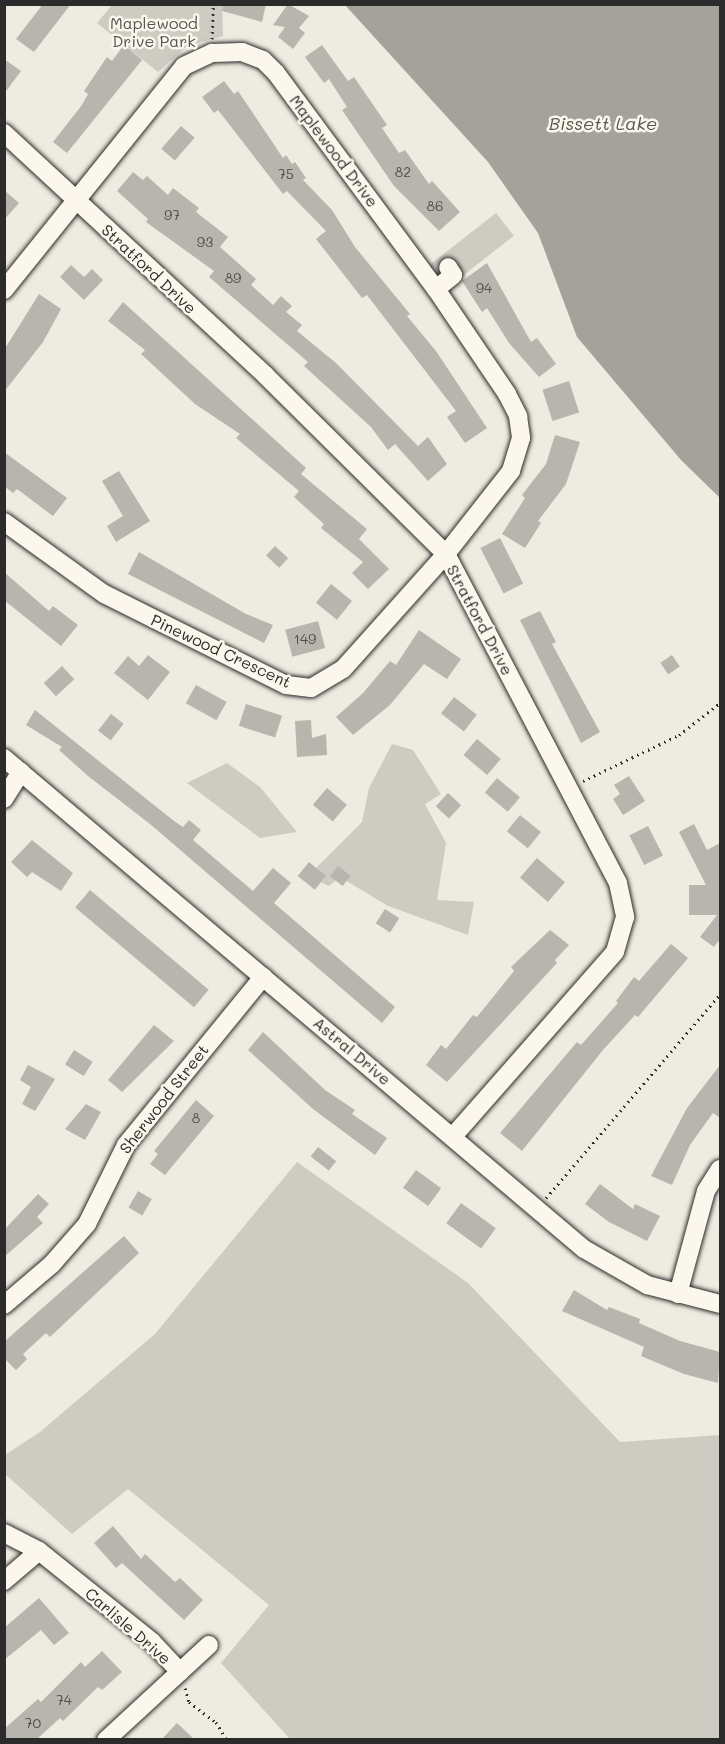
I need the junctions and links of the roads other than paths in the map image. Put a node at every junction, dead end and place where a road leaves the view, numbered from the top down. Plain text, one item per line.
1 (4, 133) edge
2 (75, 200) junction
3 (448, 267) dead end
4 (436, 289) junction
5 (4, 290) edge
6 (4, 522) edge
7 (446, 554) junction
8 (4, 758) edge
9 (21, 772) junction
10 (4, 799) edge
11 (263, 978) junction
12 (454, 1135) junction
13 (720, 1169) edge
14 (678, 1294) junction
15 (720, 1304) edge
16 (4, 1305) edge
17 (4, 1533) edge
18 (39, 1551) junction
19 (4, 1581) edge
20 (209, 1645) dead end
21 (180, 1672) junction
22 (106, 1740) edge

1 - 2 street, Stratford Drive
2 - 4 street, Maplewood Drive
2 - 5 street, Maplewood Drive
2 - 7 street, Stratford Drive
3 - 4 street
4 - 7 street, Maplewood Drive
6 - 7 street, Pinewood Crescent
7 - 12 street, Stratford Drive
8 - 9 street, Astral Drive
9 - 10 street
9 - 11 street, Astral Drive
11 - 12 street, Astral Drive
11 - 16 street, Sherwood Street
12 - 14 street, Astral Drive
13 - 14 street
14 - 15 street, Astral Drive
17 - 18 street, Carlisle Drive
18 - 19 street
18 - 21 street, Carlisle Drive
20 - 21 street
21 - 22 street

